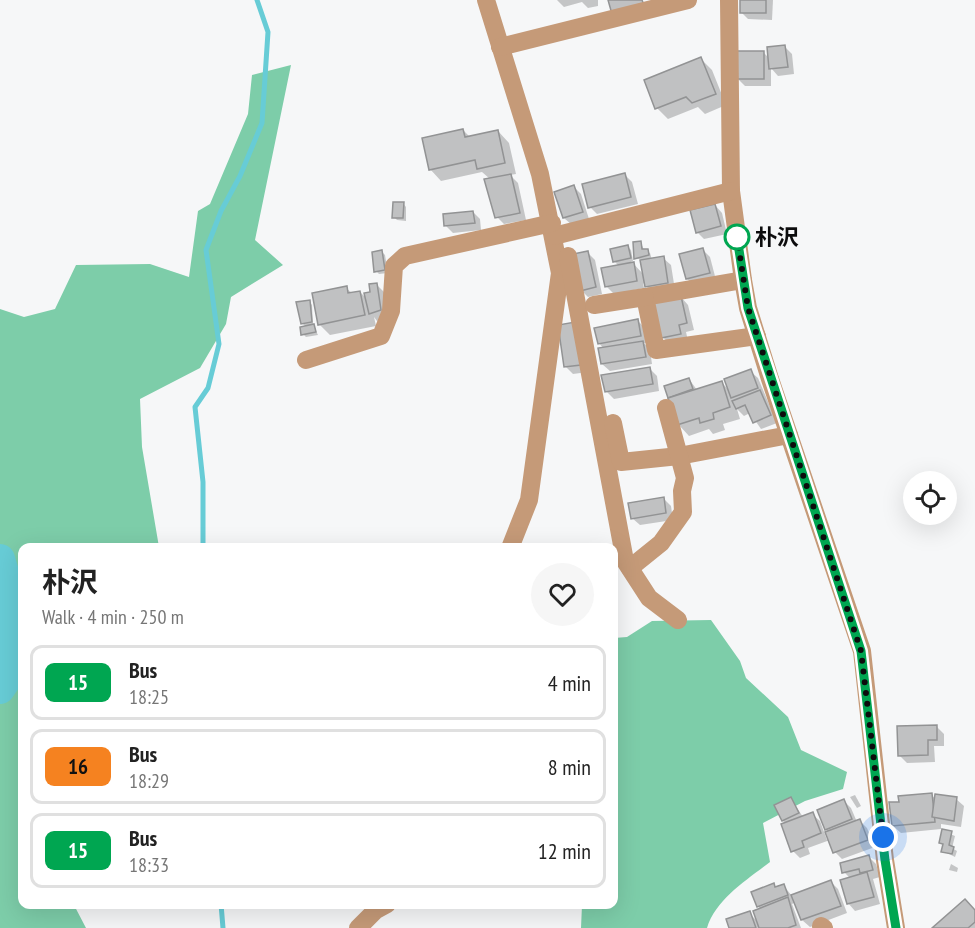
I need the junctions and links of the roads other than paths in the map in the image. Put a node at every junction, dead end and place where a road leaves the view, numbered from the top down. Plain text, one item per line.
1 (486, 0) edge
2 (688, 0) edge
3 (729, 0) edge
4 (500, 47) junction
5 (731, 191) junction
6 (556, 231) junction
7 (743, 280) junction
8 (645, 297) junction
9 (594, 305) dead end
10 (757, 336) junction
11 (306, 360) dead end
12 (666, 408) dead end
13 (613, 423) dead end
14 (789, 435) junction
15 (680, 456) junction
16 (512, 543) edge
17 (630, 568) junction
18 (678, 620) dead end
19 (378, 909) edge
20 (358, 928) edge
21 (896, 928) edge

1 - 4 street
2 - 4 street
3 - 5 street
4 - 6 street
5 - 6 street
5 - 7 street
6 - 11 street
6 - 16 street
6 - 17 street
7 - 8 street
7 - 10 street
8 - 9 street
8 - 10 street
10 - 14 street
12 - 15 street
13 - 15 street
14 - 15 street
14 - 21 street
15 - 17 street
17 - 18 street
19 - 20 street

